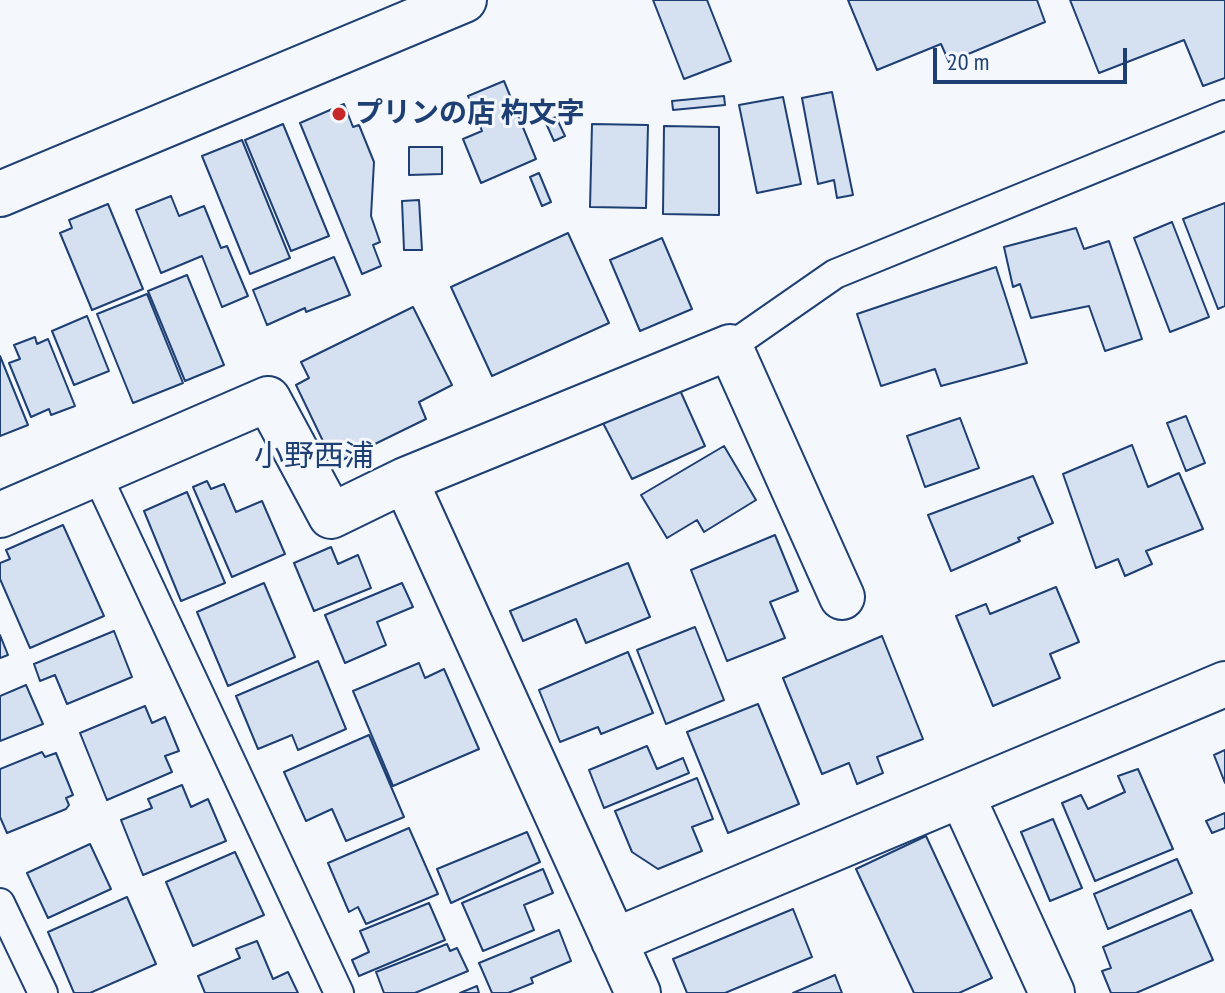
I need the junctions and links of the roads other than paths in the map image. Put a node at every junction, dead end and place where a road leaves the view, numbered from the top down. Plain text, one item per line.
1 (464, 0) edge
2 (1225, 115) edge
3 (0, 194) edge
4 (730, 347) junction
5 (96, 473) junction
6 (405, 480) junction
7 (0, 515) edge
8 (842, 597) dead end
9 (1225, 684) edge
10 (962, 796) junction
11 (0, 903) edge
12 (614, 941) junction
13 (43, 993) edge
14 (339, 993) edge
15 (638, 993) edge
16 (1052, 993) edge

1 - 3 street
2 - 4 lane
4 - 6 street
4 - 8 street
5 - 6 street
5 - 7 street
5 - 14 lane
6 - 12 street
9 - 10 street
10 - 12 street
10 - 16 street
11 - 13 lane
12 - 15 street

